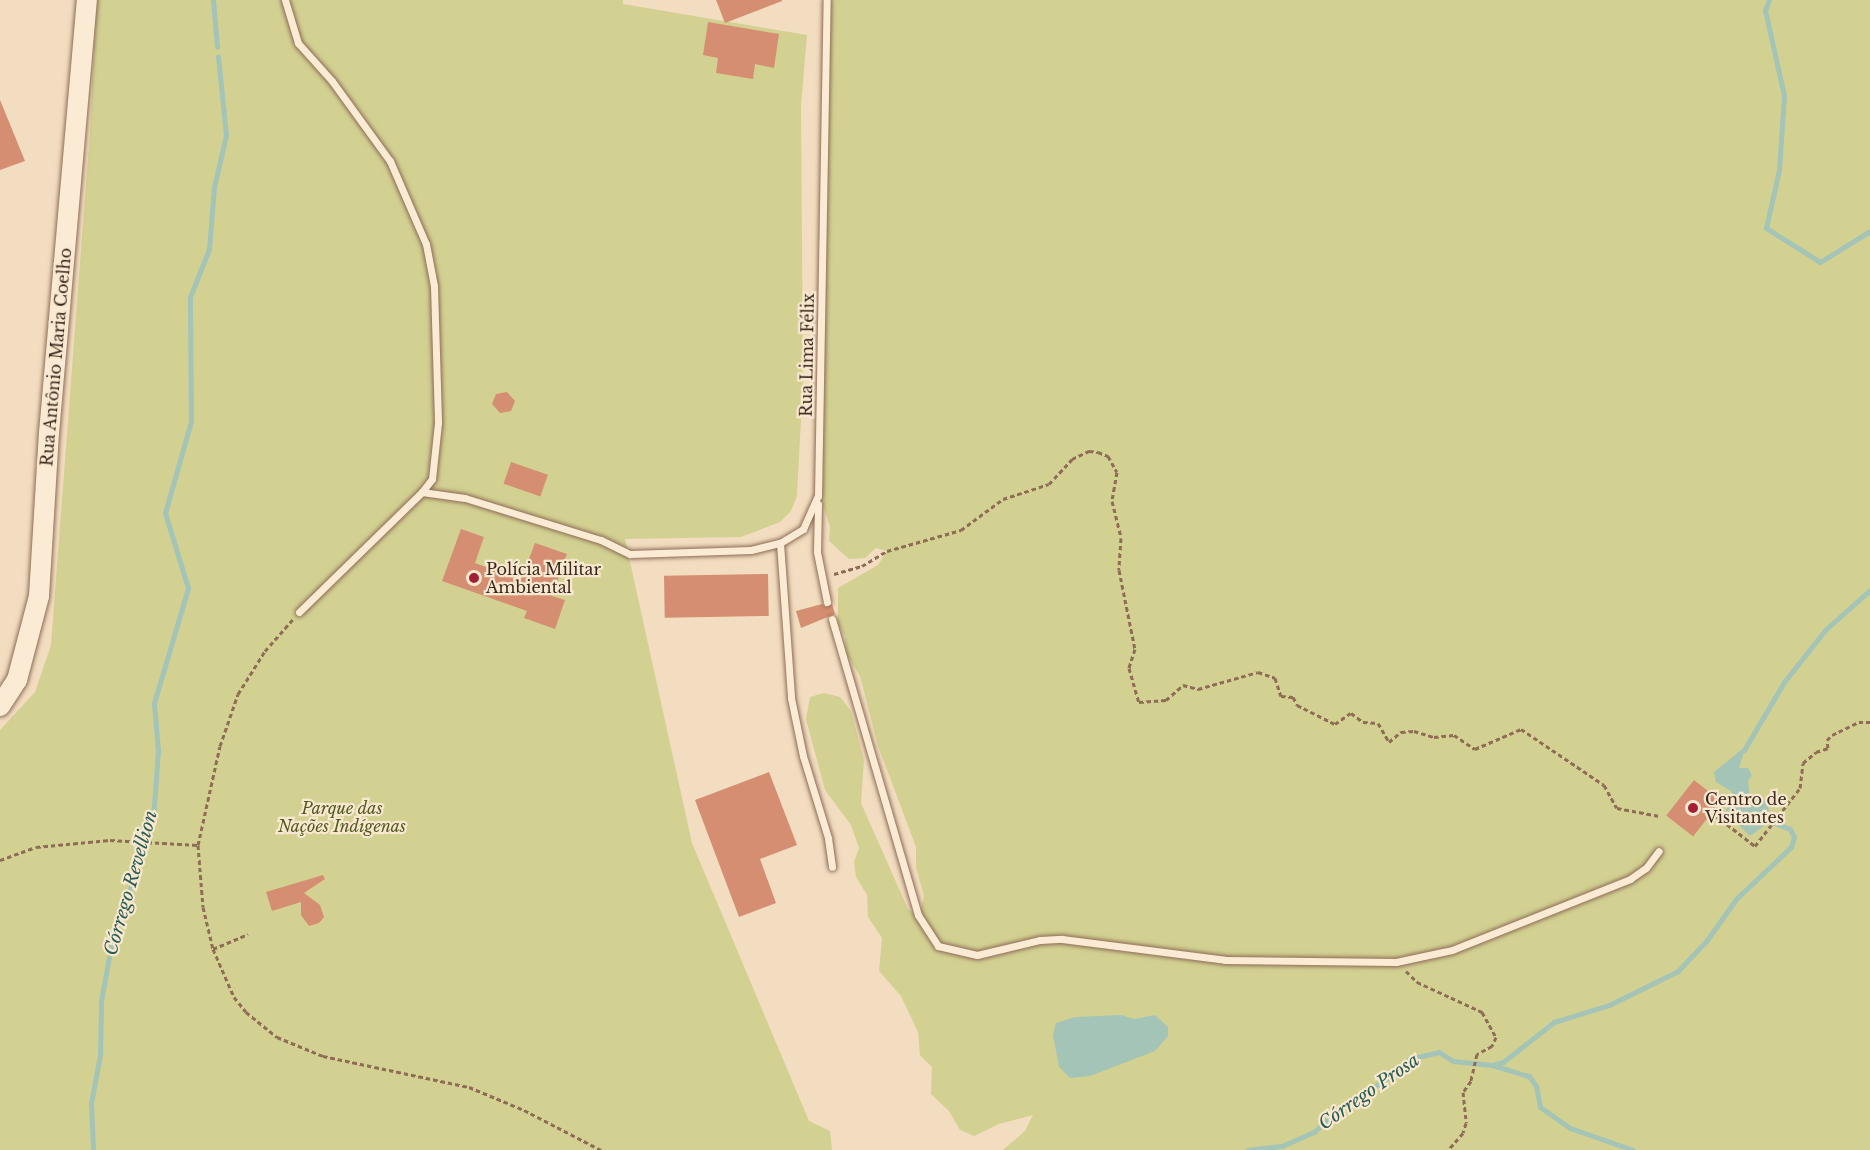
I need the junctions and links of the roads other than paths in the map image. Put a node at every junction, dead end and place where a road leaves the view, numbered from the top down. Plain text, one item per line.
1 (87, 0) edge
2 (285, 0) edge
3 (827, 0) edge
4 (422, 492) junction
5 (818, 496) junction
6 (780, 543) junction
7 (828, 602) dead end
8 (299, 612) road end
9 (832, 619) dead end
10 (0, 706) edge
11 (1659, 851) dead end
12 (832, 867) dead end

1 - 10 street, Rua Antônio Maria Coelho
2 - 4 lane
3 - 5 lane, Rua Lima Félix
4 - 6 lane, Rua Lima Félix
4 - 8 lane
5 - 6 lane, Rua Lima Félix
5 - 7 lane
6 - 12 lane
9 - 11 lane

